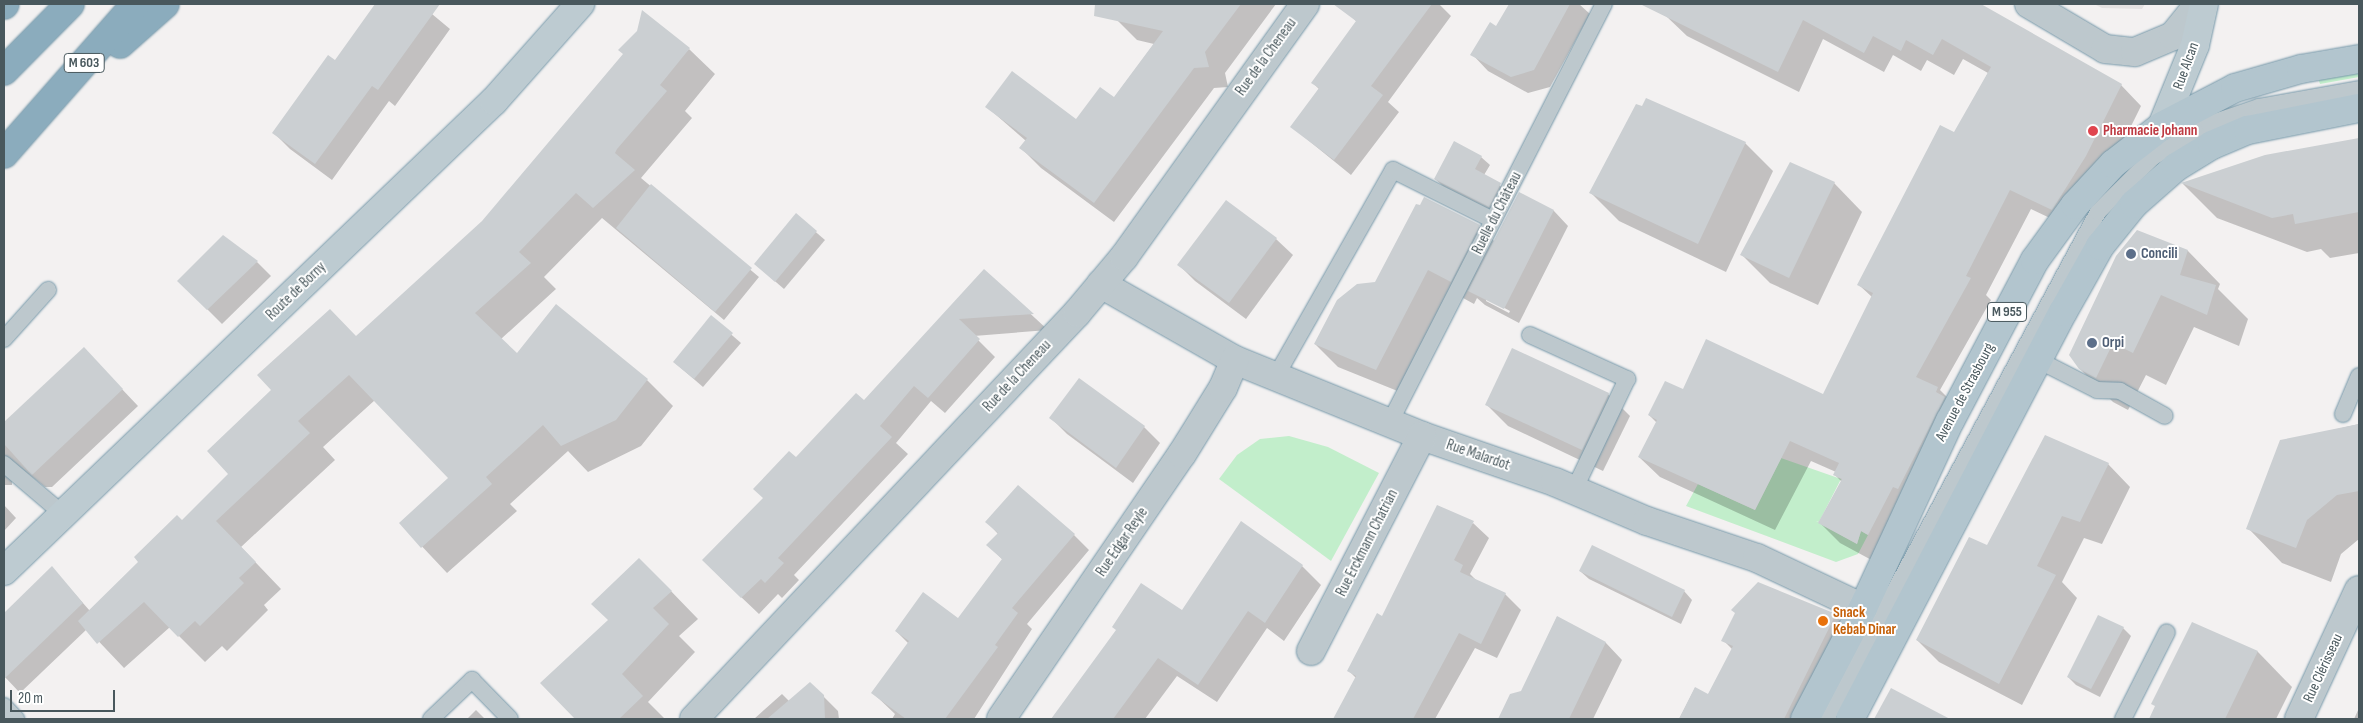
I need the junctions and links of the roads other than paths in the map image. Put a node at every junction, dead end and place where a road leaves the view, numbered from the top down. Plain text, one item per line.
1 (70, 4) edge
2 (136, 4) edge
3 (165, 4) edge
4 (580, 4) edge
5 (1305, 4) edge
6 (1604, 4) edge
7 (2029, 4) edge
8 (2199, 4) edge
9 (2204, 4) edge
10 (2359, 59) edge
11 (4, 71) edge
12 (2359, 89) edge
13 (2359, 108) edge
14 (33, 122) junction
15 (2162, 126) junction
16 (4, 154) edge
17 (1493, 220) junction
18 (1101, 284) junction
19 (48, 290) dead end
20 (1530, 335) dead end
21 (4, 339) edge
22 (1235, 360) junction
23 (2038, 360) junction
24 (1276, 376) junction
25 (2359, 376) edge
26 (2343, 414) dead end
27 (2165, 416) dead end
28 (1390, 422) junction
29 (1422, 436) junction
30 (4, 464) edge
31 (1574, 490) junction
32 (63, 514) junction
33 (4, 571) edge
34 (2359, 590) edge
35 (1863, 608) junction
36 (2167, 632) dead end
37 (1311, 651) dead end
38 (4, 706) edge
39 (16, 719) edge
40 (431, 719) edge
41 (510, 719) edge
42 (694, 719) edge
43 (1001, 719) edge
44 (1805, 719) edge
45 (1826, 719) edge
46 (1850, 719) edge
47 (2123, 719) edge
48 (2299, 719) edge

1 - 11 highway
2 - 14 highway, M 603
3 - 14 highway
4 - 32 street, Route de Borny
5 - 18 street, Rue de la Cheneau
6 - 17 lane, Ruelle du Château
7 - 8 street
9 - 15 street, Rue Alcan
10 - 15 main road, Avenue de Strasbourg / M 955
12 - 45 lane, M 955
13 - 23 main road
14 - 16 highway, M 603
15 - 35 main road, Avenue de Strasbourg / M 955
17 - 24 lane
17 - 28 lane, Ruelle du Château
18 - 22 street, Rue Malardot
18 - 42 street, Rue de la Cheneau
19 - 21 lane
20 - 31 lane
22 - 24 street, Rue Malardot
22 - 43 street, Rue Edgar Reyle
23 - 27 lane
23 - 46 main road
24 - 28 street, Rue Malardot
25 - 26 lane
28 - 29 street, Rue Malardot
29 - 31 street, Rue Malardot
29 - 37 street, Rue Erckmann Chatrian
30 - 32 lane
31 - 35 street, Rue Malardot
32 - 33 street, Route de Borny
34 - 48 street, Rue Clérisseau
35 - 44 main road, Avenue de Strasbourg / M 955
36 - 47 lane
38 - 39 lane
40 - 41 lane

